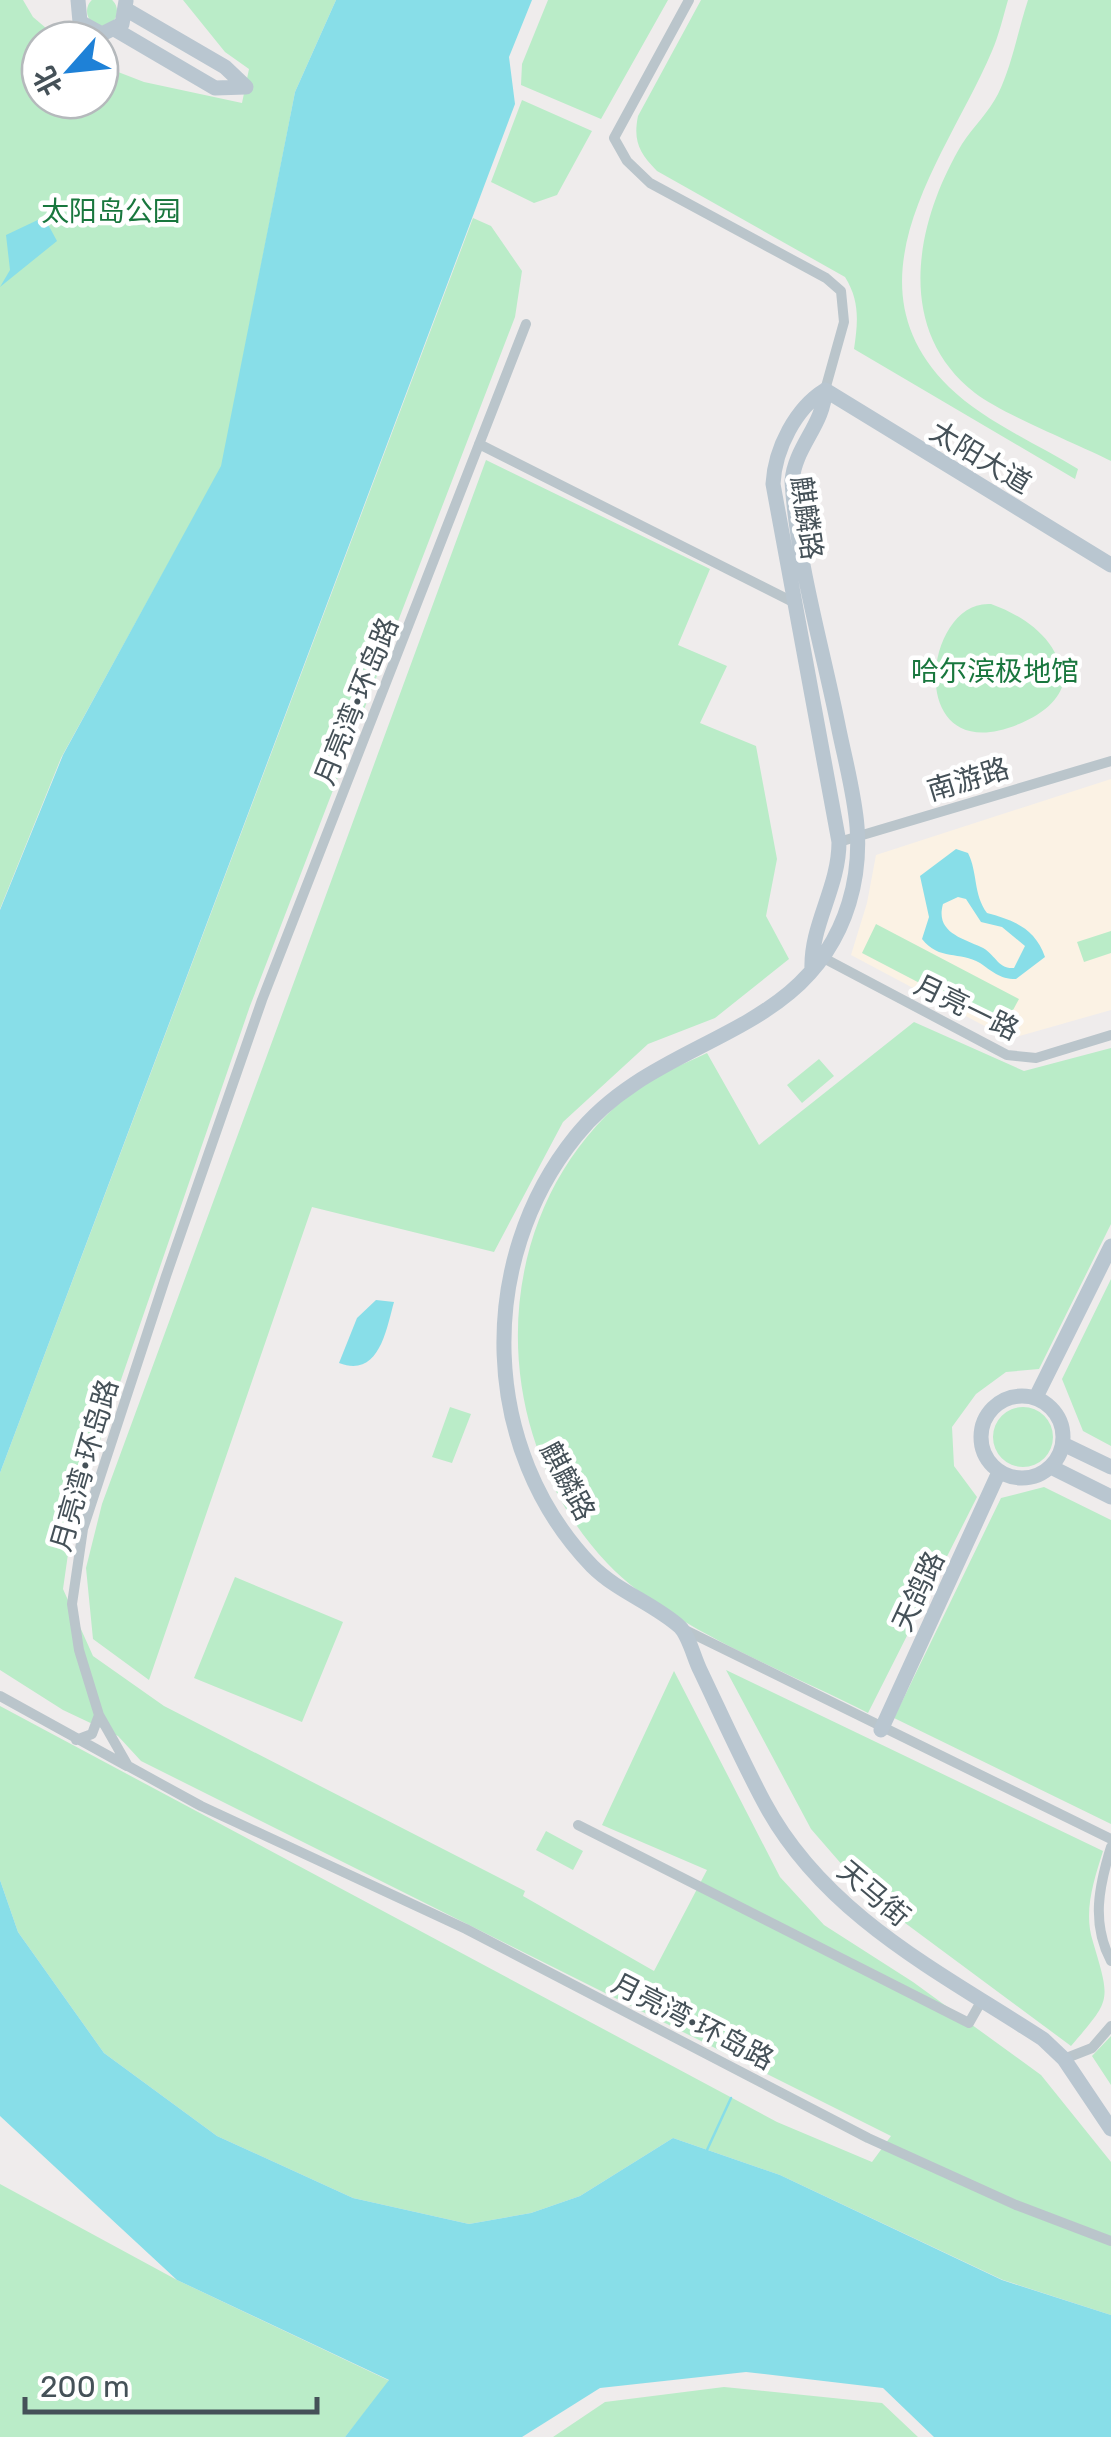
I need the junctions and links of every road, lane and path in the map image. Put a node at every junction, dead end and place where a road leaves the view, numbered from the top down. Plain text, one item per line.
1 (689, 0) edge
2 (126, 5) edge
3 (120, 32) edge
4 (526, 324) dead end
5 (826, 390) junction
6 (480, 444) junction
7 (1111, 566) edge
8 (796, 603) junction
9 (1111, 761) edge
10 (860, 835) junction
11 (839, 842) junction
12 (815, 960) junction
13 (1111, 1035) edge
14 (1111, 1246) edge
15 (1036, 1397) junction
16 (1063, 1444) junction
17 (1051, 1467) junction
18 (1111, 1468) edge
19 (999, 1472) junction
20 (1111, 1496) edge
21 (683, 1629) junction
22 (0, 1696) edge
23 (99, 1715) junction
24 (882, 1730) junction
25 (76, 1740) junction
26 (128, 1766) junction
27 (578, 1825) dead end
28 (1111, 1843) edge
29 (1111, 1962) edge
30 (982, 2000) junction
31 (1111, 2026) edge
32 (1064, 2059) junction
33 (1111, 2128) edge
34 (1111, 2241) edge

1 - 5 street
2 - 3 street
4 - 6 street, 月亮湾·环岛路
5 - 7 street, 太阳大道
5 - 8 street, 麒麟路
5 - 10 street, 麒麟路
6 - 8 street
6 - 23 street, 月亮湾·环岛路
8 - 11 street, 麒麟路
9 - 10 street, 南游路
10 - 11 street, 南游路
10 - 12 street, 麒麟路
11 - 12 street, 麒麟路
12 - 13 street, 月亮一路
12 - 21 street, 麒麟路
14 - 15 street
15 - 16 street
15 - 19 street
16 - 17 street
16 - 18 street
17 - 19 street
17 - 20 street
19 - 24 street, 天鸽路
21 - 24 street, 麒麟路
21 - 30 street, 天马街
22 - 25 street
23 - 25 street
23 - 26 street, 月亮湾·环岛路
24 - 28 street, 麒麟路
25 - 26 street
26 - 34 street, 月亮湾·环岛路
27 - 30 street
28 - 29 street
30 - 32 street, 天马街
31 - 32 street
32 - 33 street, 天马街

